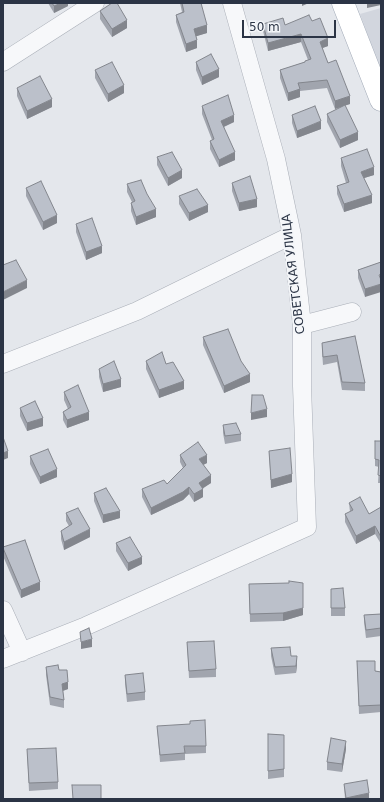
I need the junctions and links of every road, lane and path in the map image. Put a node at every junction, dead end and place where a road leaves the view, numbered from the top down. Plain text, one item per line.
1 (95, 3) edge
2 (232, 3) edge
3 (343, 3) edge
4 (3, 62) edge
5 (381, 100) edge
6 (292, 235) junction
7 (352, 312) dead end
8 (302, 325) junction
9 (3, 364) edge
10 (3, 610) edge
11 (22, 652) junction
12 (3, 659) edge

1 - 4 street
2 - 6 street, СОВЕТСКАЯ УЛИЦА
3 - 5 main road
6 - 8 street, СОВЕТСКАЯ УЛИЦА
6 - 9 street
7 - 8 street
8 - 11 street, СОВЕТСКАЯ УЛИЦА
10 - 11 street
11 - 12 street

